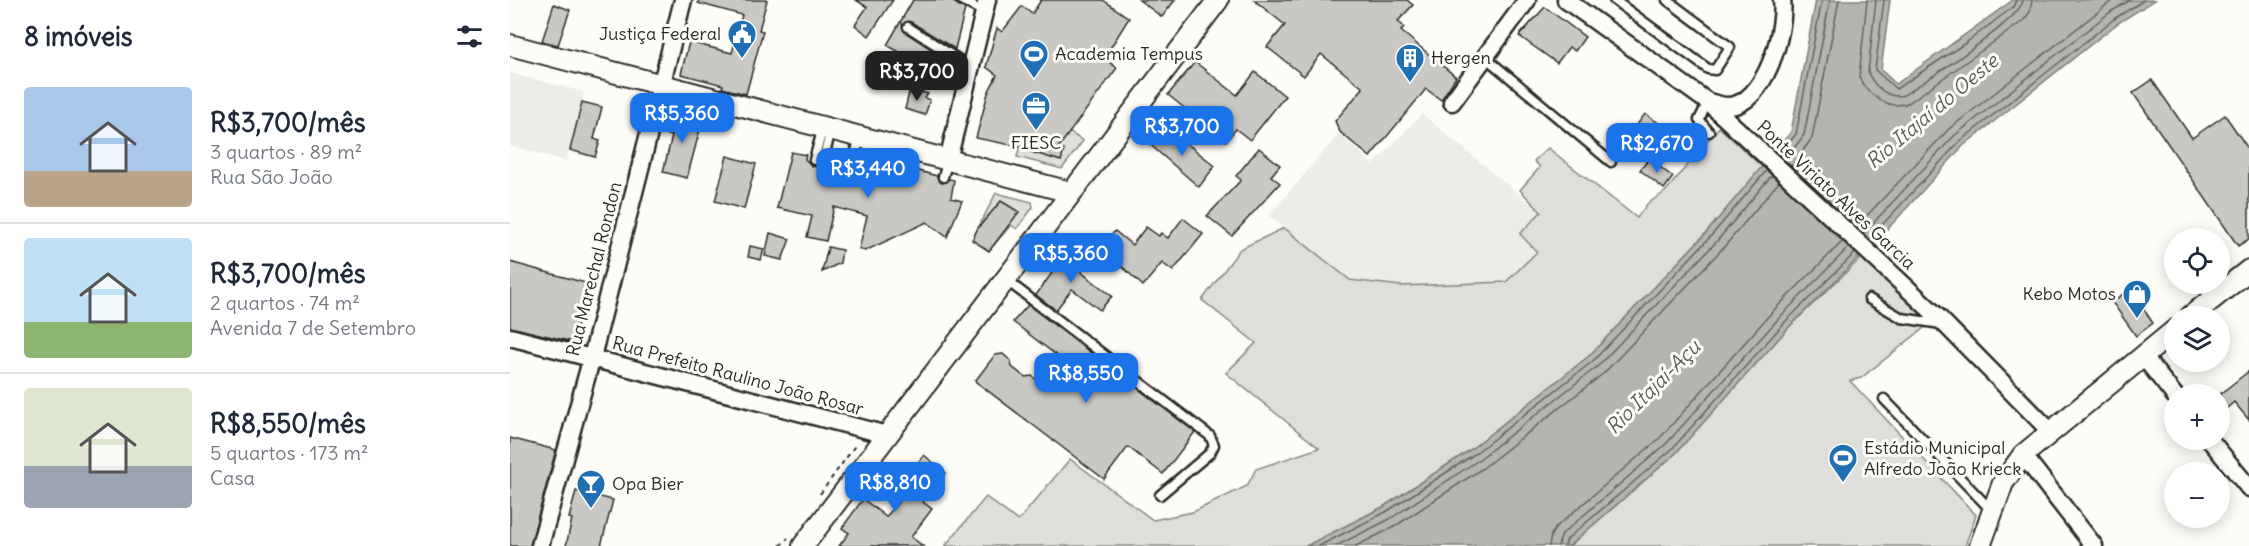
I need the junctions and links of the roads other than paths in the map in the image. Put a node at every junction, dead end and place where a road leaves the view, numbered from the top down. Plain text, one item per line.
1 (683, 0) edge
2 (961, 0) edge
3 (1218, 0) edge
4 (1527, 0) edge
5 (1566, 0) edge
6 (1614, 0) edge
7 (1668, 0) edge
8 (1782, 0) edge
9 (985, 6) edge
10 (908, 27) dead end
11 (510, 45) edge
12 (1485, 57) junction
13 (970, 67) junction
14 (661, 84) junction
15 (1452, 102) dead end
16 (1708, 102) junction
17 (827, 128) junction
18 (1709, 132) dead end
19 (861, 137) junction
20 (819, 161) dead end
21 (1611, 162) dead end
22 (849, 168) dead end
23 (945, 169) junction
24 (1070, 192) junction
25 (2249, 270) edge
26 (1005, 279) junction
27 (1869, 299) dead end
28 (2204, 306) edge
29 (1942, 321) junction
30 (510, 337) edge
31 (2164, 339) edge
32 (2143, 356) junction
33 (592, 357) junction
34 (2165, 384) edge
35 (1884, 399) dead end
36 (2051, 432) junction
37 (887, 435) junction
38 (2218, 450) edge
39 (2023, 455) junction
40 (2249, 488) edge
41 (1160, 495) dead end
42 (1992, 511) junction
43 (796, 542) edge
44 (540, 546) edge
45 (1980, 546) edge
46 (2094, 546) edge

1 - 14 street, Rua Marechal Rondon
2 - 9 lane
3 - 24 street
4 - 12 street
5 - 16 street, Ponte Viriato Alves Garcia
6 - 7 lane
8 - 16 street
9 - 13 street
10 - 13 lane
11 - 14 street
12 - 15 street
12 - 21 lane
13 - 23 street
14 - 17 street
14 - 33 street, Rua Marechal Rondon
16 - 18 lane
16 - 29 street, Ponte Viriato Alves Garcia
17 - 19 street
17 - 20 lane
19 - 22 lane
19 - 23 street
23 - 24 street
24 - 26 street
25 - 28 street
26 - 37 street
26 - 41 lane
27 - 29 lane
29 - 36 street, Ponte Viriato Alves Garcia
30 - 33 street, Rua Prefeito Raulino João Rosar
31 - 32 street
32 - 34 street
32 - 36 street
33 - 37 street, Rua Prefeito Raulino João Rosar
33 - 44 street, Rua Marechal Rondon
35 - 42 lane
36 - 39 street
37 - 43 street
38 - 40 street
39 - 42 street
39 - 46 street
42 - 45 street

